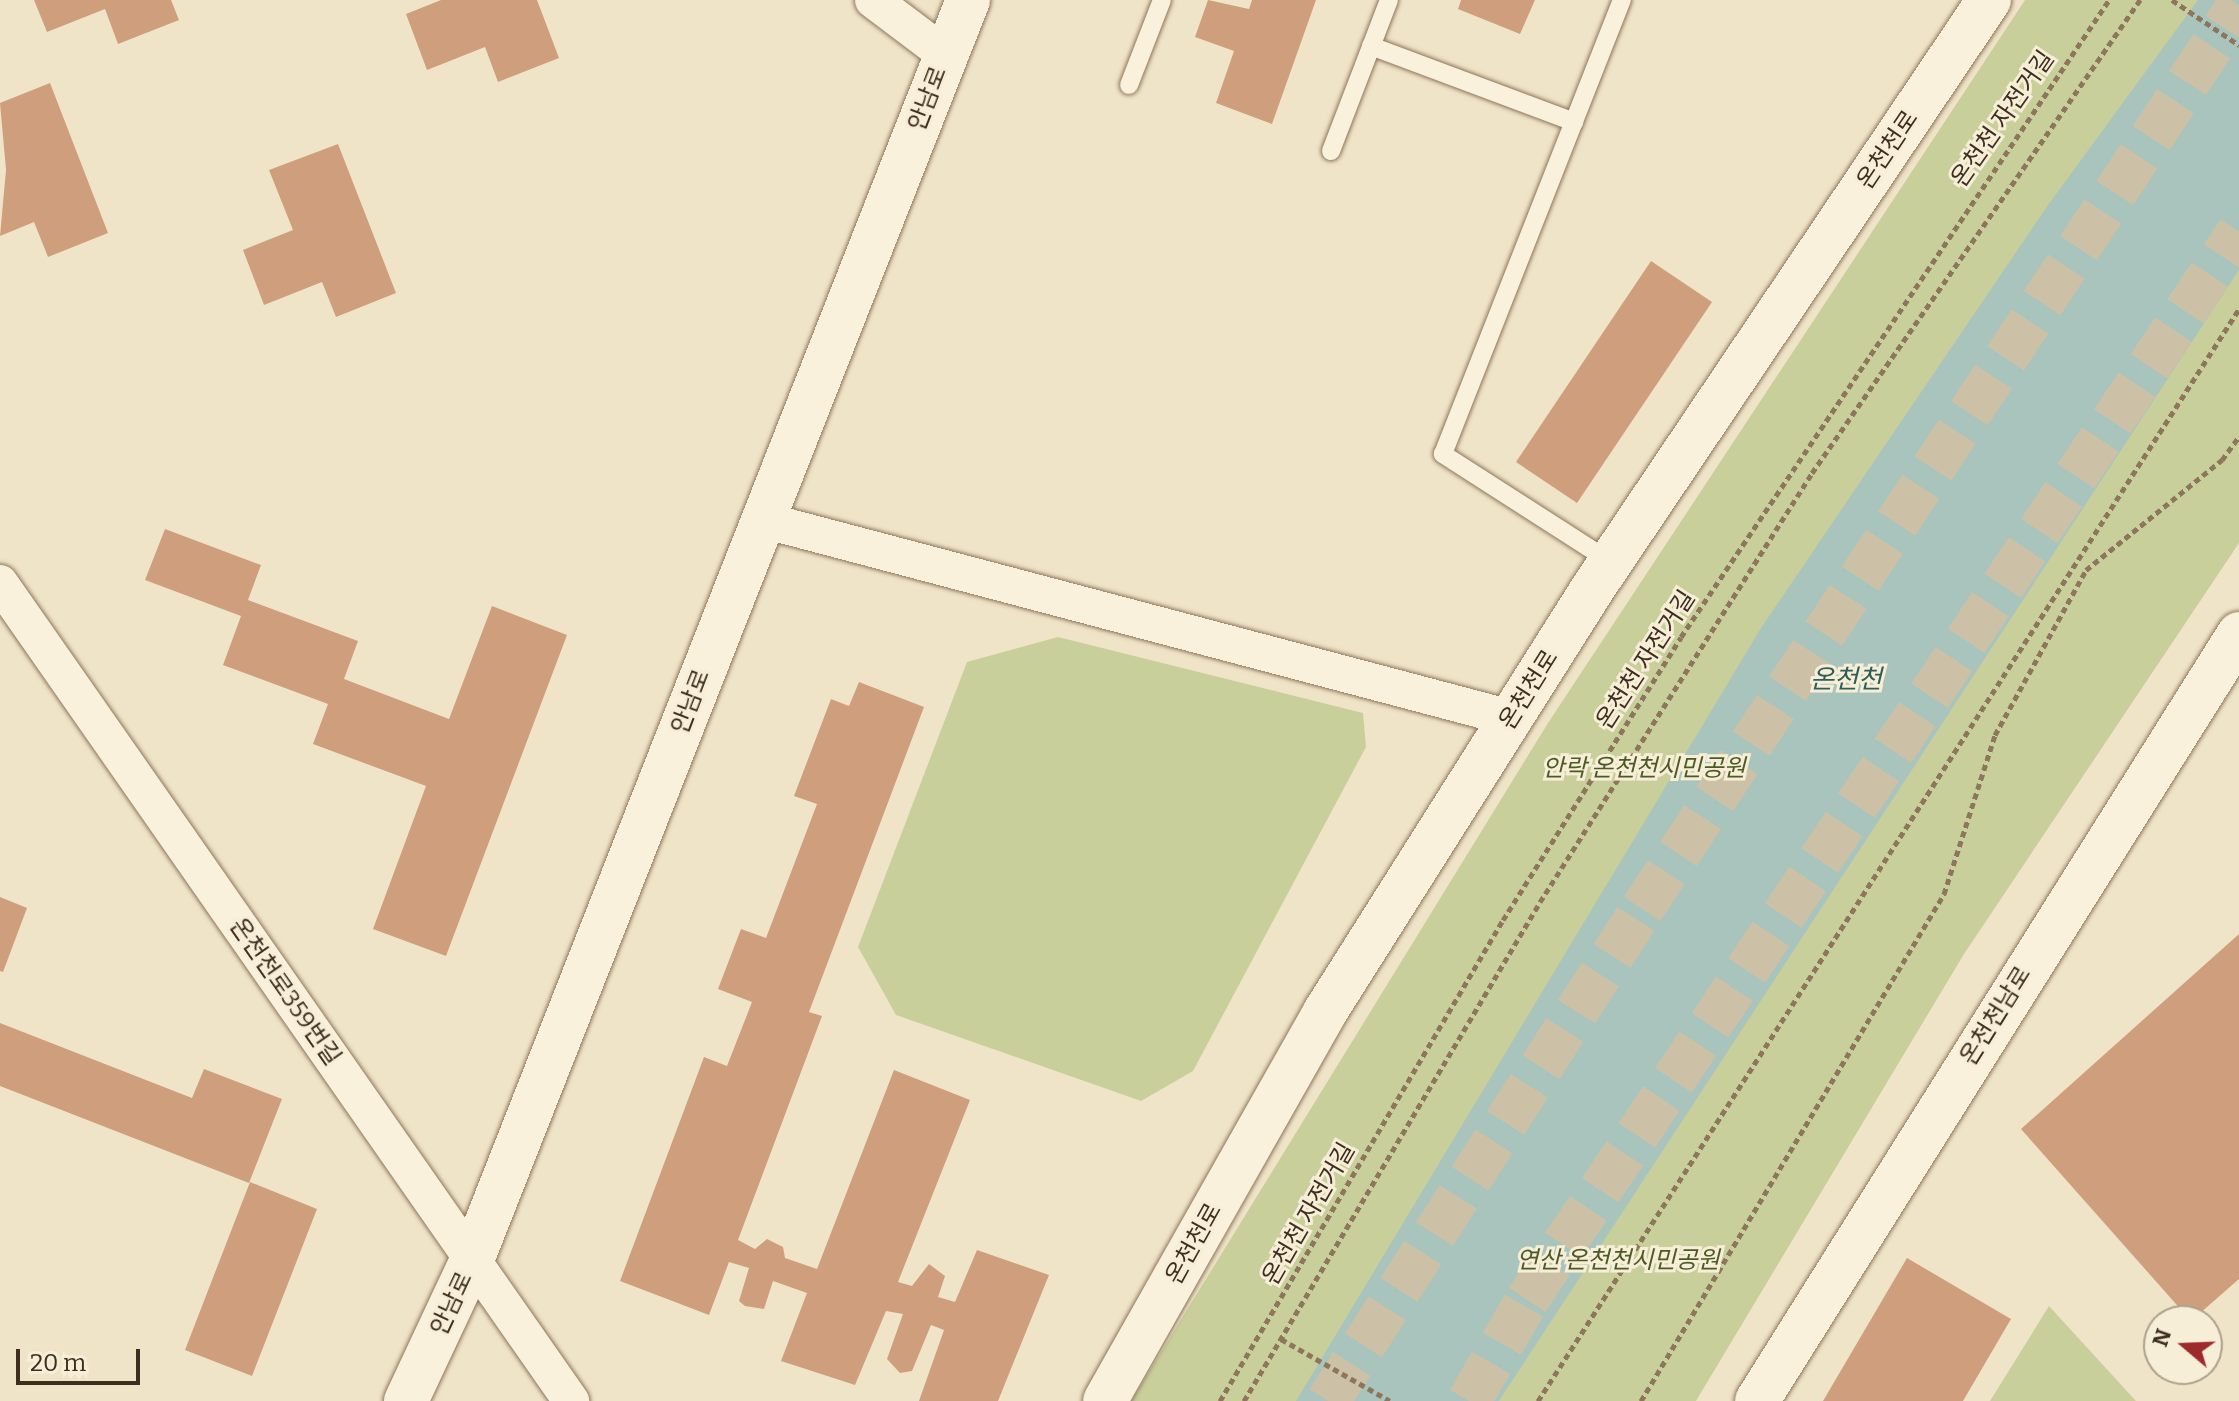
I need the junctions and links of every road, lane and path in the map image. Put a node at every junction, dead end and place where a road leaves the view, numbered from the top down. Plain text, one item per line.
1 (873, 0) edge
2 (968, 0) edge
3 (1162, 0) edge
4 (1389, 0) edge
5 (1622, 0) edge
6 (1989, 0) edge
7 (2109, 0) edge
8 (2140, 0) edge
9 (2172, 0) edge
10 (2239, 45) edge
11 (1371, 46) junction
12 (946, 55) junction
13 (1129, 85) dead end
14 (1574, 122) junction
15 (1331, 151) dead end
16 (2239, 309) edge
17 (2239, 437) edge
18 (763, 520) junction
19 (1611, 562) junction
20 (0, 583) edge
21 (2235, 650) edge
22 (1511, 718) junction
23 (472, 1260) junction
24 (1281, 1339) junction
25 (406, 1401) edge
26 (571, 1401) edge
27 (1105, 1401) edge
28 (1220, 1401) edge
29 (1244, 1401) edge
30 (1390, 1401) edge
31 (1538, 1401) edge
32 (1641, 1401) edge
33 (1757, 1401) edge

1 - 12 street
2 - 12 street, 안남로
3 - 13 lane
4 - 11 lane
5 - 14 lane
6 - 19 street, 온천천로
7 - 28 path, 온천천 자전거길
8 - 24 path
9 - 10 path, bridge
11 - 14 lane
11 - 15 lane
12 - 18 street, 안남로
14 - 19 lane
16 - 31 path
17 - 32 path
18 - 22 street
18 - 23 street, 안남로
19 - 22 street, 온천천로
20 - 23 street, 온천천로359번길
21 - 33 street, 온천천남로
22 - 27 street, 온천천로
23 - 25 street, 안남로
23 - 26 street, 온천천로359번길
24 - 29 path
24 - 30 path, bridge

